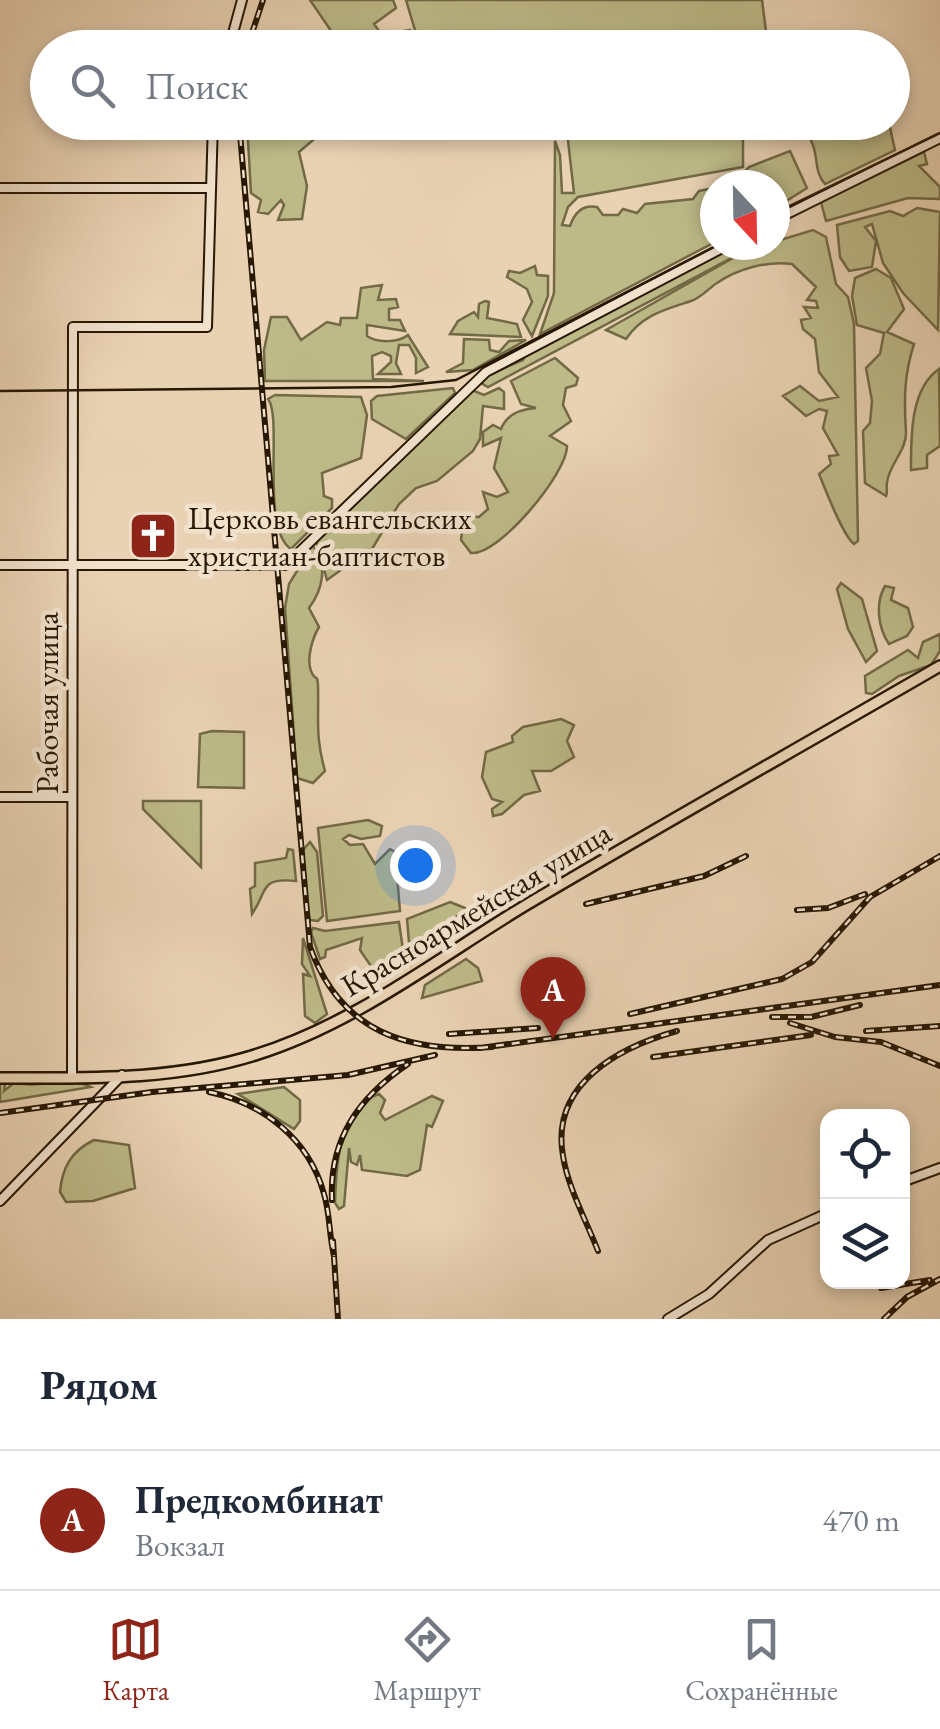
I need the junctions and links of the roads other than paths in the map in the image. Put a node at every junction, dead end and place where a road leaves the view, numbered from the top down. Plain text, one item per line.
1 (242, 0) edge
2 (234, 30) edge
3 (940, 138) edge
4 (212, 140) edge
5 (0, 188) edge
6 (208, 188) junction
7 (790, 213) edge
8 (700, 260) edge
9 (72, 564) junction
10 (0, 565) edge
11 (940, 665) edge
12 (0, 796) edge
13 (72, 797) junction
14 (0, 1076) edge
15 (72, 1076) junction
16 (120, 1076) junction
17 (940, 1168) edge
18 (910, 1179) edge
19 (0, 1201) edge
20 (820, 1217) edge
21 (668, 1319) edge

1 - 2 main road
3 - 7 main road
4 - 6 main road
5 - 6 main road
6 - 9 main road, Рабочая улица
8 - 9 main road
9 - 10 main road
9 - 13 main road, Рабочая улица
11 - 16 main road, Красноармейская улица
12 - 13 main road
13 - 15 main road, Рабочая улица
14 - 15 main road, Красноармейская улица
15 - 16 main road, Красноармейская улица
16 - 19 main road
17 - 18 main road
20 - 21 main road

